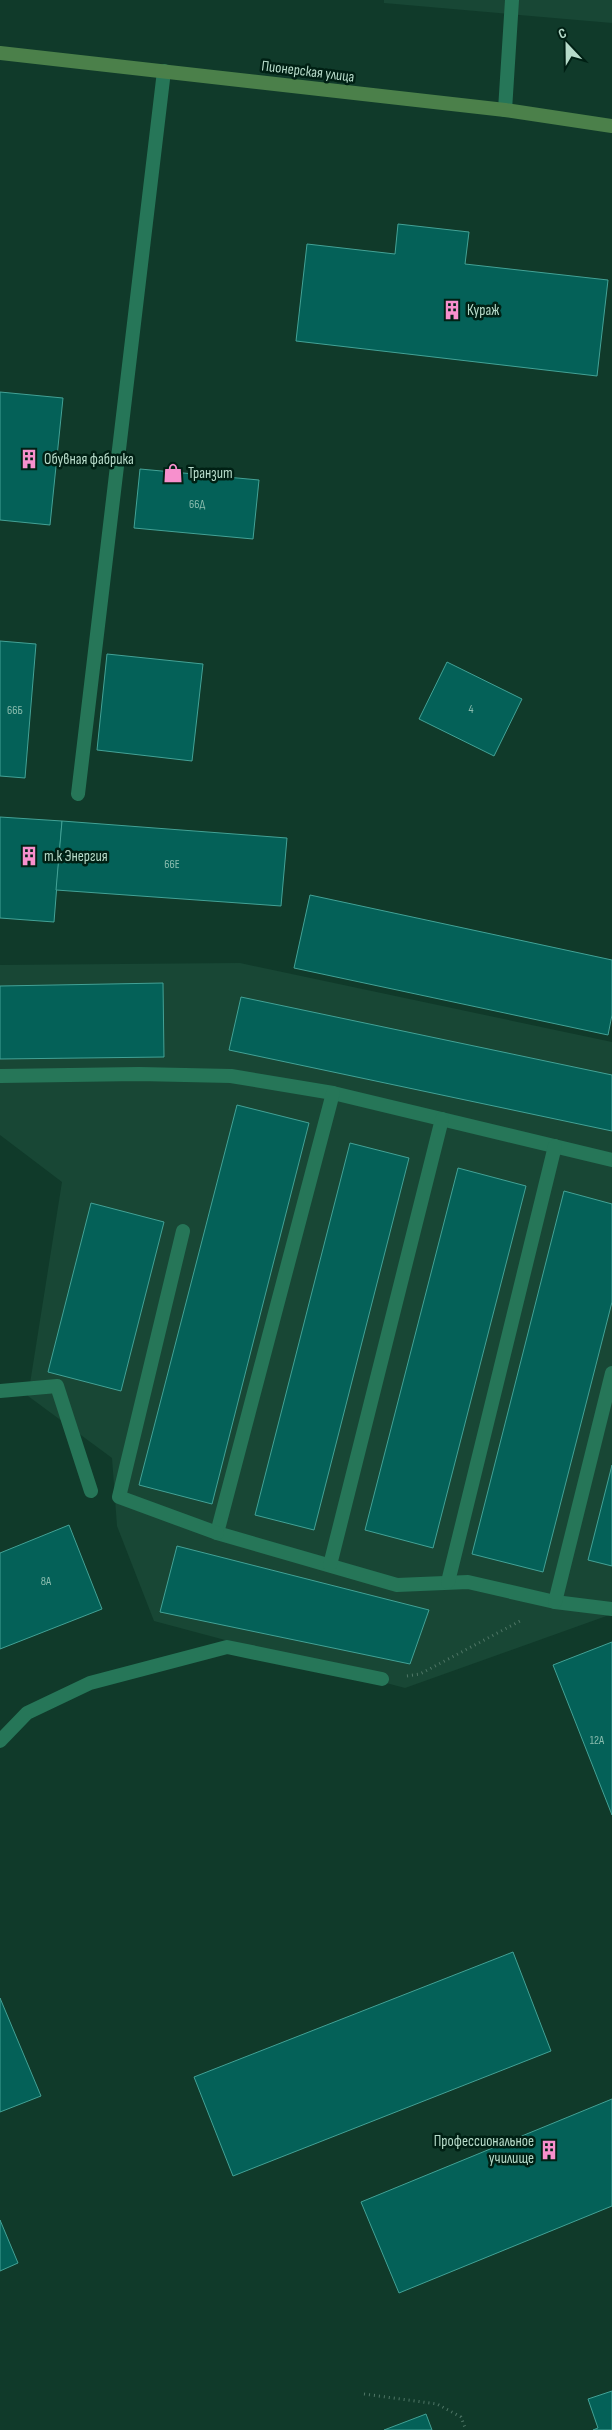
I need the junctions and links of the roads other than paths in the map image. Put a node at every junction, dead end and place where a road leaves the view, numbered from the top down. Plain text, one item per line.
1 (512, 0) edge
2 (0, 53) edge
3 (164, 71) junction
4 (505, 110) junction
5 (612, 126) edge
6 (78, 794) dead end
7 (0, 1076) edge
8 (333, 1093) junction
9 (442, 1119) junction
10 (555, 1146) junction
11 (612, 1160) edge
12 (183, 1231) dead end
13 (612, 1373) edge
14 (0, 1391) edge
15 (91, 1491) dead end
16 (217, 1533) junction
17 (330, 1565) junction
18 (448, 1582) junction
19 (556, 1602) junction
20 (612, 1609) edge
21 (382, 1679) road end
22 (0, 1741) edge

1 - 4 lane
2 - 3 main road, Пионерская улица
3 - 4 main road, Пионерская улица
3 - 6 lane
4 - 5 main road, Пионерская улица
7 - 8 lane
8 - 9 lane
8 - 16 lane
9 - 10 lane
9 - 17 lane
10 - 11 lane
10 - 18 lane
12 - 16 lane
13 - 19 lane
14 - 15 lane
16 - 17 lane
17 - 18 lane
18 - 19 lane
19 - 20 lane
21 - 22 lane

